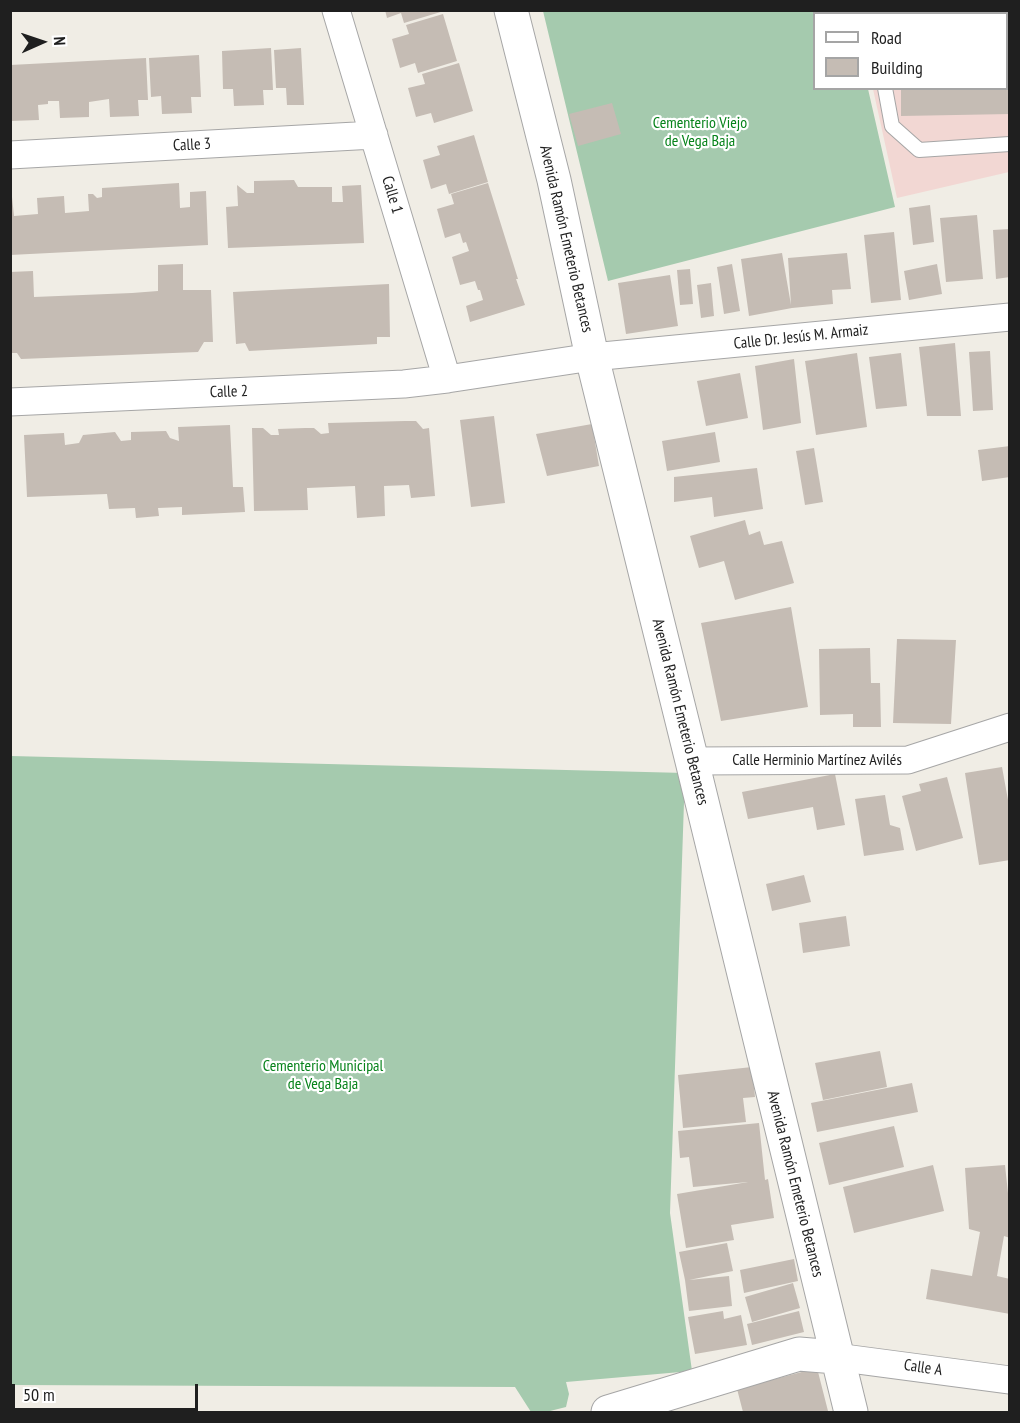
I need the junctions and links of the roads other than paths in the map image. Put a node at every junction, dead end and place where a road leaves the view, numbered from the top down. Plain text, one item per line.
1 (336, 10) edge
2 (511, 10) edge
3 (885, 90) edge
4 (374, 135) junction
5 (1010, 144) edge
6 (10, 155) edge
7 (1010, 317) edge
8 (592, 357) junction
9 (447, 380) junction
10 (10, 402) edge
11 (1010, 727) edge
12 (692, 760) junction
13 (836, 1357) junction
14 (1010, 1380) edge
15 (608, 1413) edge
16 (850, 1413) edge

1 - 4 street, Calle 1
2 - 8 street, Avenida Ramón Emeterio Betances
3 - 5 lane
4 - 6 street, Calle 3
4 - 9 street, Calle 1
7 - 8 street, Calle Dr. Jesús M. Armaiz
8 - 9 street, Calle Dr. Jesús M. Armaiz
8 - 12 street, Avenida Ramón Emeterio Betances
9 - 10 street, Calle 2
11 - 12 street, Calle Herminio Martínez Avilés
12 - 13 street, Avenida Ramón Emeterio Betances
13 - 14 street, Calle A
13 - 15 street
13 - 16 street, Avenida Ramón Emeterio Betances

